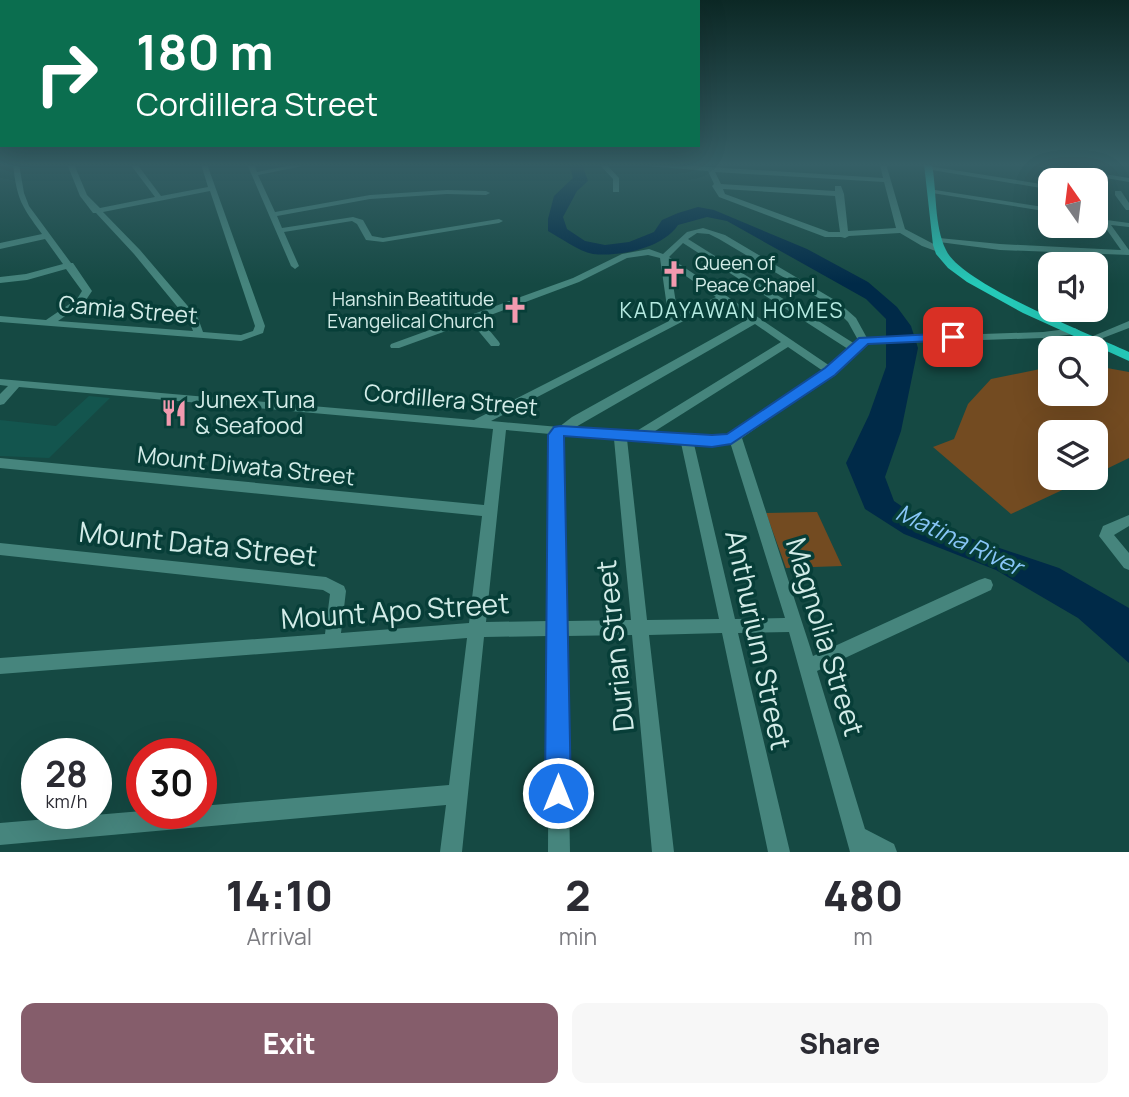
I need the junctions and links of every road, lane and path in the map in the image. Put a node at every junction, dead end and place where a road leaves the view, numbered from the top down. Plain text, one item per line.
1 (25, 204) edge
2 (90, 204) edge
3 (131, 204) edge
4 (217, 204) edge
5 (267, 204) edge
6 (333, 204) edge
7 (744, 204) edge
8 (841, 204) edge
9 (893, 204) edge
10 (934, 204) edge
11 (1011, 204) edge
12 (1038, 208) edge
13 (96, 211) junction
14 (272, 215) junction
15 (499, 221) dead end
16 (1108, 221) edge
17 (1129, 225) edge
18 (901, 230) junction
19 (1108, 230) edge
20 (278, 231) junction
21 (46, 236) junction
22 (845, 236) junction
23 (684, 240) junction
24 (940, 245) junction
25 (0, 246) edge
26 (664, 257) junction
27 (70, 265) junction
28 (295, 266) dead end
29 (0, 281) edge
30 (722, 299) junction
31 (472, 317) junction
32 (0, 319) edge
33 (754, 320) junction
34 (674, 322) junction
35 (48, 323) junction
36 (1129, 324) edge
37 (1075, 331) junction
38 (199, 335) junction
39 (1085, 336) edge
40 (1099, 336) edge
41 (864, 342) junction
42 (787, 343) junction
43 (495, 344) dead end
44 (395, 346) dead end
45 (1108, 347) edge
46 (1129, 357) edge
47 (830, 372) junction
48 (0, 382) edge
49 (16, 384) junction
50 (0, 401) edge
51 (477, 423) junction
52 (500, 425) junction
53 (560, 431) junction
54 (628, 435) junction
55 (735, 437) junction
56 (687, 439) junction
57 (0, 463) edge
58 (488, 511) junction
59 (1129, 520) edge
60 (0, 549) edge
61 (1129, 564) edge
62 (985, 584) dead end
63 (795, 625) junction
64 (557, 626) junction
65 (639, 627) junction
66 (728, 627) junction
67 (475, 630) junction
68 (332, 642) junction
69 (0, 666) edge
70 (807, 667) junction
71 (458, 794) junction
72 (0, 834) edge
73 (859, 844) edge
74 (452, 852) edge
75 (559, 852) edge
76 (663, 852) edge
77 (779, 852) edge
78 (886, 852) edge

1 - 21 street
2 - 13 street
3 - 13 street
4 - 38 street, Camia Street
5 - 14 street
6 - 14 street
7 - 22 street
8 - 22 street
9 - 18 street
10 - 24 main road
11 - 12 street
13 - 38 street
14 - 20 street
15 - 20 street
16 - 17 street
18 - 22 street
18 - 24 street
19 - 24 street
20 - 28 street
21 - 25 street
21 - 27 street
23 - 26 street
23 - 41 street
23 - 41 street
24 - 37 main road
26 - 30 street
26 - 31 street
26 - 34 street
27 - 29 street
27 - 35 street
30 - 33 street
30 - 34 street
31 - 43 street
31 - 44 street
32 - 35 street, Camia Street
33 - 42 street
33 - 53 street
34 - 51 street
35 - 38 street, Camia Street
36 - 40 street
37 - 39 main road
37 - 41 street
41 - 47 street, Cordillera Street
42 - 47 street
42 - 54 street
45 - 46 main road
47 - 55 street, Cordillera Street
48 - 49 street, Cordillera Street
49 - 50 street
49 - 51 street, Cordillera Street
51 - 52 street, Cordillera Street
52 - 53 street, Cordillera Street
52 - 58 street
53 - 54 street, Cordillera Street
53 - 64 street
54 - 56 street, Cordillera Street
54 - 65 street, Durian Street
55 - 56 street, Cordillera Street
55 - 63 street, Magnolia Street
56 - 66 street, Anthurium Street
57 - 58 street, Mount Diwata Street
58 - 67 street
59 - 61 street
60 - 68 street, Mount Data Street
62 - 70 street
63 - 66 street, Mount Apo Street
63 - 70 street, Magnolia Street
64 - 65 street, Mount Apo Street
64 - 67 street, Mount Apo Street
64 - 75 street
65 - 66 street, Mount Apo Street
65 - 76 street, Durian Street
66 - 77 street, Anthurium Street
67 - 68 street, Mount Apo Street
67 - 71 street
68 - 69 street, Mount Apo Street
70 - 73 street, Magnolia Street
71 - 72 street
71 - 74 street
73 - 78 street

